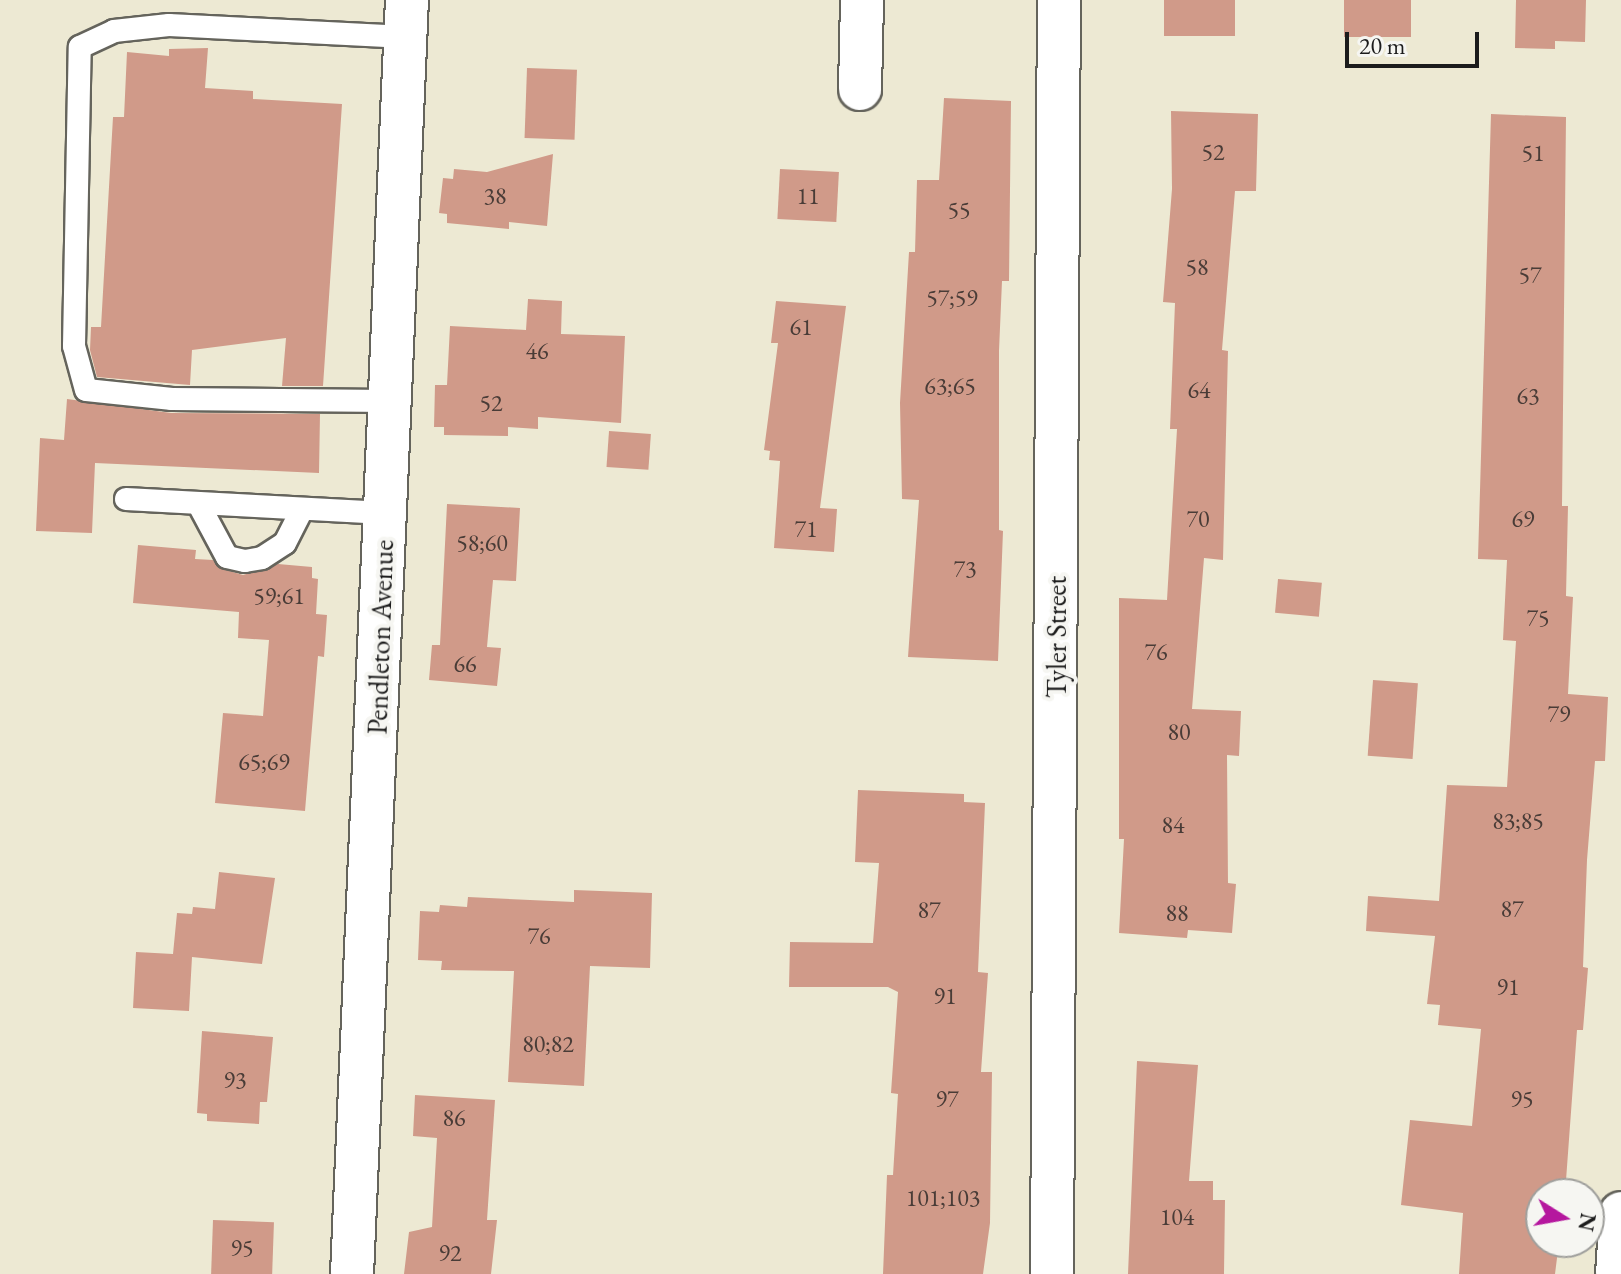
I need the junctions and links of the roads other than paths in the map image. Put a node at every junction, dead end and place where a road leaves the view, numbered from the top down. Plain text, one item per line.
1 (862, 0) edge
2 (1059, 0) edge
3 (407, 18) edge
4 (860, 89) dead end
5 (390, 401) junction
6 (126, 499) dead end
7 (198, 503) junction
8 (302, 510) junction
9 (385, 513) junction
10 (1621, 1213) edge
11 (352, 1274) edge
12 (1052, 1274) edge
13 (1617, 1274) edge

1 - 4 street
2 - 12 street, Tyler Street
3 - 5 street, Pendleton Avenue
3 - 5 lane
5 - 9 street, Pendleton Avenue
6 - 7 lane
7 - 8 lane
7 - 8 lane
8 - 9 lane
9 - 11 street, Pendleton Avenue
10 - 13 street

